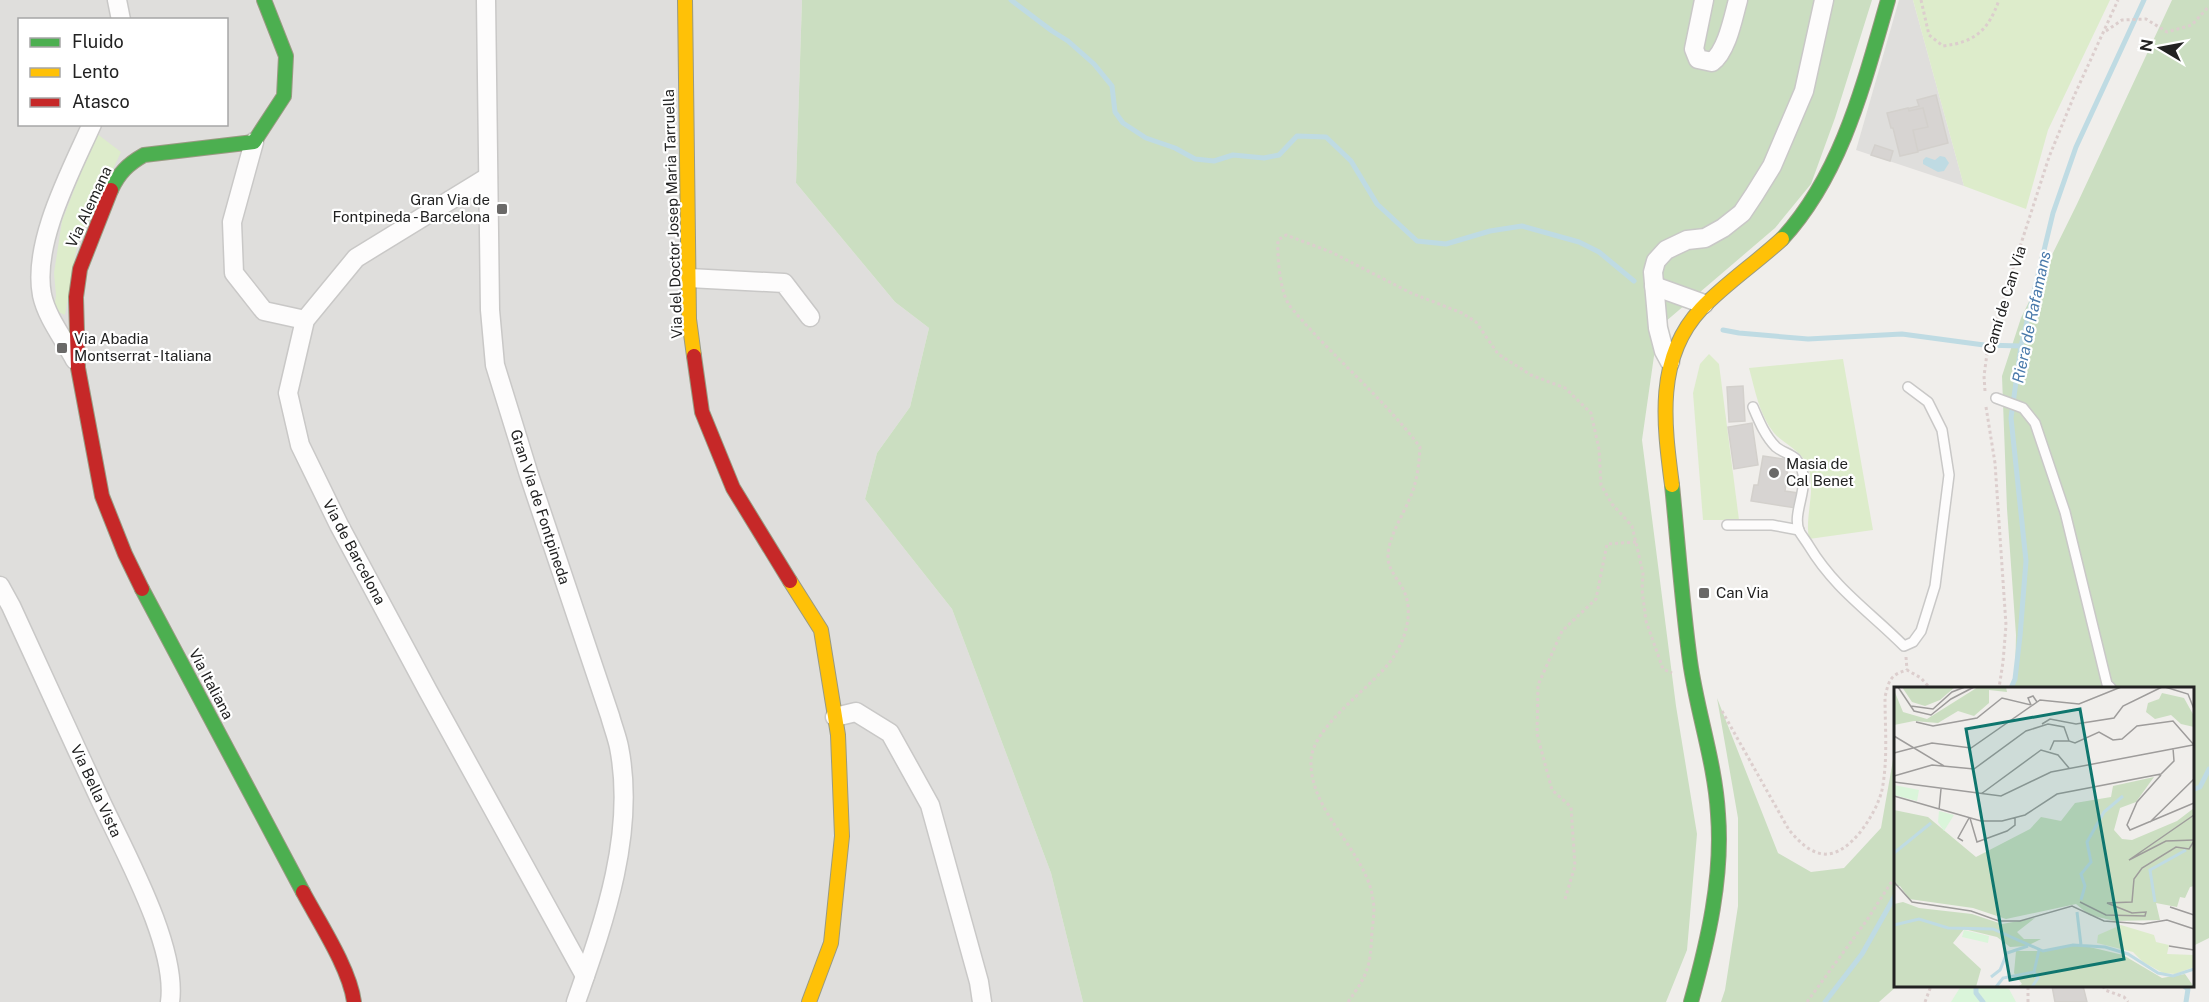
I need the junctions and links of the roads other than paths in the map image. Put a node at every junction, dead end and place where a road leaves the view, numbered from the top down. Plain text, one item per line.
1 (117, 0) edge
2 (264, 0) edge
3 (486, 0) edge
4 (685, 0) edge
5 (1704, 0) edge
6 (1738, 0) edge
7 (1824, 0) edge
8 (1888, 0) edge
9 (120, 18) edge
10 (91, 126) edge
11 (254, 142) junction
12 (488, 177) junction
13 (689, 278) junction
14 (1654, 286) junction
15 (1704, 304) junction
16 (810, 317) dead end
17 (305, 320) junction
18 (1670, 362) junction
19 (78, 368) junction
20 (1908, 387) dead end
21 (1996, 398) dead end
22 (1753, 407) dead end
23 (1727, 525) dead end
24 (1799, 530) junction
25 (0, 586) edge
26 (2110, 687) edge
27 (835, 717) junction
28 (585, 976) junction
29 (170, 1002) edge
30 (354, 1002) edge
31 (576, 1002) edge
32 (809, 1002) edge
33 (982, 1002) edge
34 (1691, 1002) edge

1 - 9 street
2 - 11 street
3 - 12 street, Gran Via de Fontpineda
4 - 13 street, Via del Doctor Josep Maria Tarruella
5 - 6 street
7 - 14 street
8 - 15 street
10 - 19 street
11 - 17 street
11 - 19 street, Via Alemana
12 - 17 street, Via de Barcelona
12 - 28 street, Gran Via de Fontpineda
13 - 16 street
13 - 27 street, Via del Doctor Josep Maria Tarruella
14 - 15 street
14 - 18 street
15 - 18 street
17 - 28 street, Via de Barcelona
18 - 34 street
19 - 30 street, Via Italiana
20 - 24 lane
21 - 26 lane
22 - 24 lane
23 - 24 lane
25 - 29 street, Via Bella Vista
27 - 32 street, Via del Doctor Josep Maria Tarruella
27 - 33 street
28 - 31 street, Gran Via de Fontpineda

